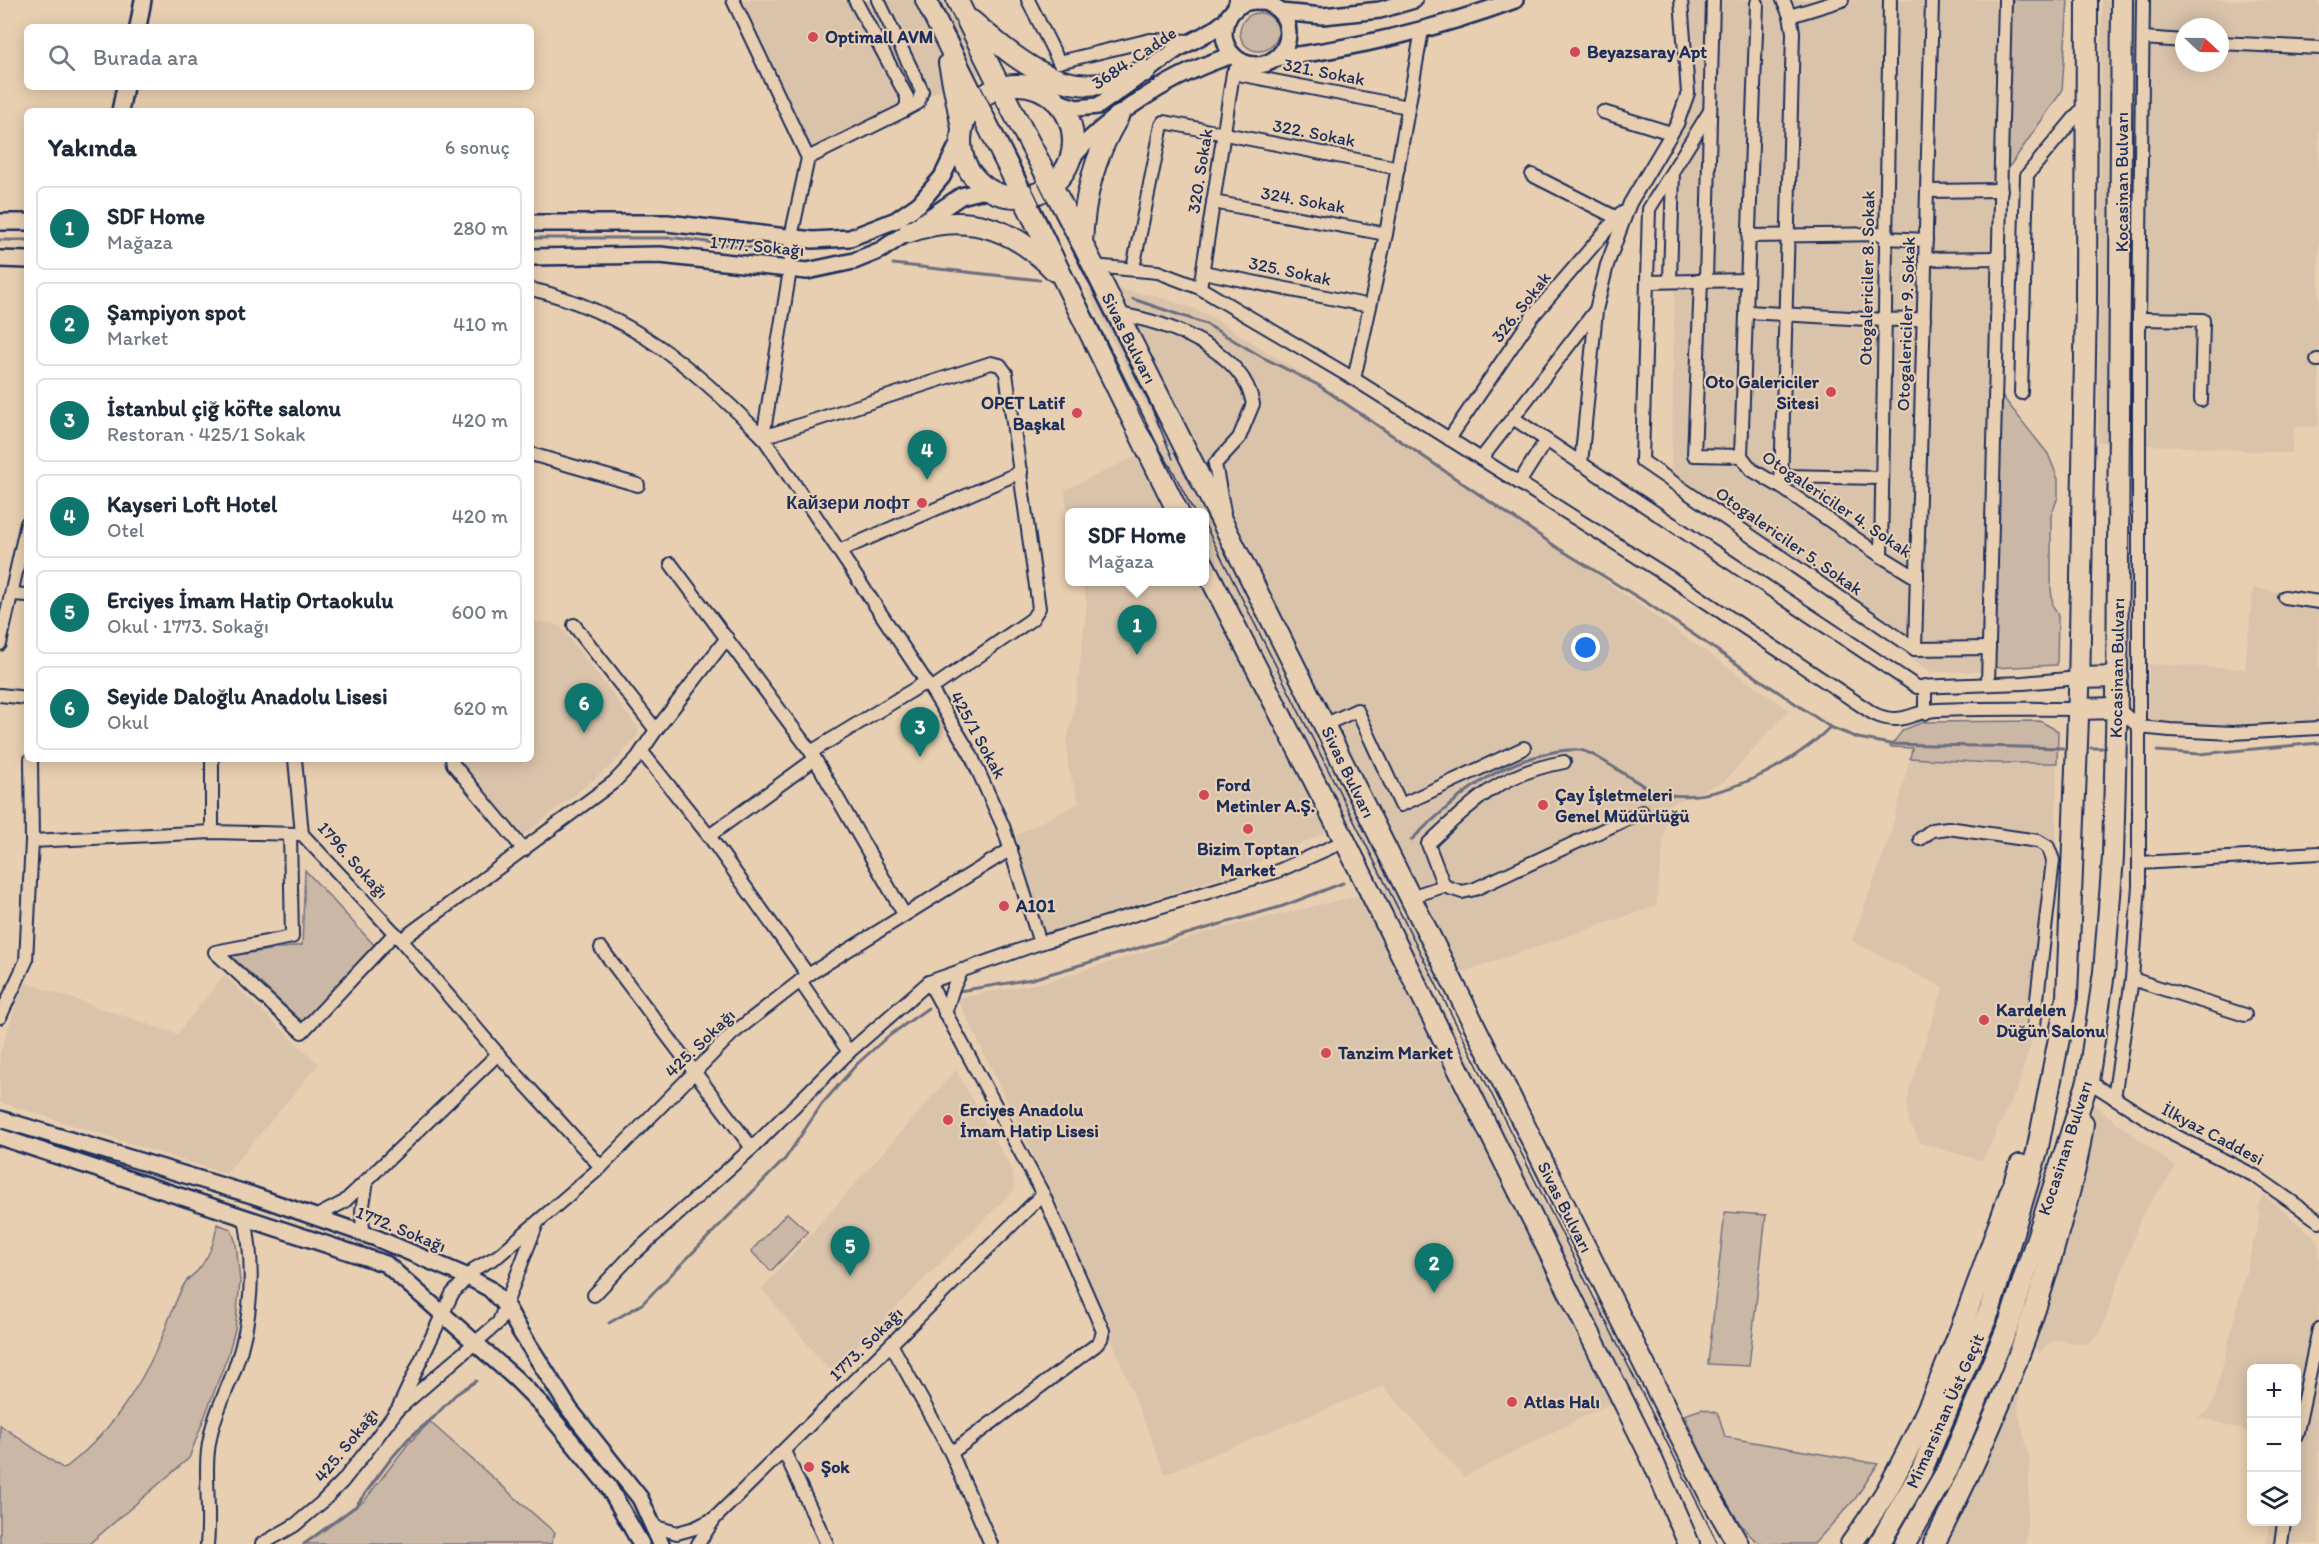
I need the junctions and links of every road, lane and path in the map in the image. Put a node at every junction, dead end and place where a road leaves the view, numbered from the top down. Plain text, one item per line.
1 (143, 0) edge
2 (733, 0) edge
3 (855, 0) edge
4 (878, 0) edge
5 (926, 0) edge
6 (1029, 0) edge
7 (1414, 0) edge
8 (1515, 0) edge
9 (1681, 0) edge
10 (1713, 0) edge
11 (1783, 0) edge
12 (1842, 0) edge
13 (1890, 0) edge
14 (1932, 0) edge
15 (2006, 0) edge
16 (2087, 0) edge
17 (2122, 0) edge
18 (2144, 0) edge
19 (1756, 1) edge
20 (1274, 6) edge
21 (961, 7) edge
22 (1232, 10) edge
23 (1790, 16) junction
24 (139, 24) edge
25 (1422, 30) junction
26 (944, 36) junction
27 (2143, 38) junction
28 (2175, 40) edge
29 (1194, 41) junction
30 (2229, 43) edge
31 (2319, 48) edge
32 (1276, 58) junction
33 (1236, 63) junction
34 (1146, 71) junction
35 (999, 87) junction
36 (124, 90) edge
37 (976, 102) junction
38 (1057, 102) junction
39 (2086, 104) junction
40 (1408, 107) junction
41 (121, 108) edge
42 (903, 111) junction
43 (1710, 111) junction
44 (1603, 112) dead end
45 (1118, 117) junction
46 (961, 133) junction
47 (1224, 133) junction
48 (1671, 133) junction
49 (808, 159) junction
50 (1068, 162) junction
51 (1398, 168) junction
52 (1673, 170) junction
53 (1532, 175) dead end
54 (1051, 185) junction
55 (2001, 190) junction
56 (1927, 191) junction
57 (995, 192) junction
58 (1023, 196) junction
59 (1213, 202) junction
60 (1630, 203) junction
61 (1617, 218) junction
62 (0, 222) edge
63 (24, 222) edge
64 (534, 223) edge
65 (909, 232) junction
66 (1386, 234) junction
67 (1788, 235) junction
68 (1749, 236) junction
69 (1886, 236) junction
70 (791, 237) junction
71 (1926, 240) junction
72 (1082, 243) junction
73 (534, 256) edge
74 (1999, 258) junction
75 (0, 259) edge
76 (1925, 259) junction
77 (24, 260) edge
78 (1093, 266) junction
79 (1133, 268) junction
80 (790, 270) junction
81 (1203, 272) junction
82 (1062, 278) junction
83 (1747, 280) junction
84 (1671, 281) junction
85 (1703, 281) junction
86 (1647, 282) junction
87 (1200, 288) junction
88 (534, 290) edge
89 (1370, 306) junction
90 (1596, 310) junction
91 (1747, 312) junction
92 (1118, 314) junction
93 (1786, 314) junction
94 (1924, 319) junction
95 (2139, 319) junction
96 (1885, 320) junction
97 (1354, 379) junction
98 (2021, 393) dead end
99 (2201, 400) dead end
100 (1513, 418) junction
101 (764, 437) junction
102 (1449, 439) junction
103 (1546, 440) junction
104 (534, 455) edge
105 (1741, 456) junction
106 (1481, 459) junction
107 (1581, 464) junction
108 (1022, 472) junction
109 (1882, 478) junction
110 (1781, 481) junction
111 (1519, 483) junction
112 (638, 485) dead end
113 (1176, 508) edge
114 (1227, 531) junction
115 (24, 539) edge
116 (839, 550) junction
117 (1881, 556) junction
118 (671, 564) dead end
119 (1209, 575) edge
120 (1917, 578) junction
121 (12, 594) junction
122 (24, 595) edge
123 (2285, 597) dead end
124 (2319, 602) edge
125 (574, 625) dead end
126 (726, 638) junction
127 (0, 645) edge
128 (1989, 648) junction
129 (1915, 649) junction
130 (2118, 677) junction
131 (2079, 678) junction
132 (1988, 684) junction
133 (929, 685) junction
134 (1925, 686) junction
135 (0, 695) edge
136 (24, 698) edge
137 (2117, 708) junction
138 (2078, 709) junction
139 (1925, 713) junction
140 (1324, 725) junction
141 (2139, 727) junction
142 (2319, 728) edge
143 (656, 730) junction
144 (1524, 748) dead end
145 (642, 752) junction
146 (813, 756) junction
147 (31, 762) edge
148 (212, 762) edge
149 (295, 762) edge
150 (453, 762) edge
151 (1564, 762) dead end
152 (1642, 812) dead end
153 (212, 832) junction
154 (296, 834) junction
155 (709, 836) junction
156 (1920, 839) dead end
157 (32, 841) junction
158 (1345, 841) junction
159 (1011, 849) junction
160 (524, 850) junction
161 (2319, 853) edge
162 (2139, 863) junction
163 (2072, 870) junction
164 (2051, 876) junction
165 (1443, 886) junction
166 (1410, 897) junction
167 (904, 914) junction
168 (398, 936) junction
169 (1040, 943) junction
170 (601, 948) dead end
171 (962, 970) junction
172 (804, 978) junction
173 (2132, 979) junction
174 (929, 982) junction
175 (2067, 997) junction
176 (945, 1014) junction
177 (2245, 1015) dead end
178 (0, 1017) edge
179 (2034, 1025) dead end
180 (849, 1052) junction
181 (498, 1053) junction
182 (694, 1072) junction
183 (2088, 1081) junction
184 (2114, 1098) junction
185 (0, 1119) edge
186 (0, 1137) edge
187 (752, 1148) junction
188 (601, 1167) junction
189 (367, 1181) junction
190 (1043, 1194) junction
191 (315, 1217) junction
192 (245, 1218) junction
193 (539, 1219) junction
194 (2319, 1221) edge
195 (363, 1233) junction
196 (468, 1277) junction
197 (594, 1295) dead end
198 (506, 1306) junction
199 (442, 1313) junction
200 (2010, 1321) joint
201 (2319, 1329) edge
202 (891, 1344) junction
203 (474, 1345) junction
204 (398, 1409) junction
205 (2300, 1418) edge
206 (784, 1451) junction
207 (951, 1454) junction
208 (1886, 1491) junction
209 (715, 1518) junction
210 (1725, 1522) junction
211 (652, 1526) junction
212 (2284, 1526) edge
213 (207, 1544) edge
214 (262, 1544) edge
215 (641, 1544) edge
216 (661, 1544) edge
217 (698, 1544) edge
218 (828, 1544) edge
219 (991, 1544) edge
220 (1689, 1544) edge
221 (1738, 1544) edge
222 (1748, 1544) edge
223 (1837, 1544) edge
224 (1851, 1544) edge
225 (1879, 1544) edge
226 (1905, 1544) edge
227 (1934, 1544) edge
228 (2282, 1544) edge

1 - 24 street
2 - 49 street
3 - 42 street
4 - 42 street
5 - 26 highway, Sivas Bulvarı
6 - 29 street
7 - 20 street
8 - 25 street
9 - 48 street
10 - 43 street
11 - 23 street
12 - 23 street
13 - 69 street, Otogalericiler 8. Sokak
14 - 56 street, Otogalericiler 9. Sokak
15 - 55 street
16 - 39 highway, Kocasinan Bulvarı
17 - 130 highway, Kocasinan Bulvarı
18 - 27 street
19 - 68 street
20 - 22 street
20 - 32 street
21 - 34 highway
21 - 35 highway, Sivas Bulvarı
22 - 29 street, 3684. Cadde
22 - 33 street
23 - 67 street
25 - 32 street
25 - 40 street
26 - 37 highway, Sivas Bulvarı
26 - 46 highway
27 - 28 street
27 - 95 street
29 - 34 street, 3684. Cadde
30 - 31 street
32 - 33 street
33 - 40 street, 321. Sokak
33 - 45 street
33 - 47 street, 320. Sokak
34 - 38 street, 3684. Cadde
35 - 37 highway
35 - 38 highway
35 - 54 highway, Sivas Bulvarı
36 - 41 street
37 - 46 highway
37 - 58 highway, Sivas Bulvarı
38 - 50 highway
39 - 98 street
39 - 131 highway, Kocasinan Bulvarı
40 - 51 street
42 - 49 street
43 - 52 street
43 - 85 street
44 - 48 street
45 - 50 street
45 - 72 highway
46 - 57 highway
46 - 70 street, 1777. Sokağı
47 - 51 street, 322. Sokak
47 - 59 street, 320. Sokak
47 - 79 street, 322. Sokak
48 - 60 street
49 - 70 street
50 - 54 highway
51 - 66 street
52 - 84 street
52 - 86 street
53 - 61 street
54 - 58 highway
54 - 72 highway, Sivas Bulvarı
55 - 56 street
55 - 74 street
56 - 71 street, Otogalericiler 9. Sokak
57 - 58 highway
57 - 65 street, 1777. Sokağı
58 - 82 highway, Sivas Bulvarı
59 - 66 street, 324. Sokak
59 - 81 street, 320. Sokak
60 - 61 street, 326. Sokak
60 - 90 street
61 - 102 street, 326. Sokak
62 - 63 street
64 - 70 street, 1777. Sokağı
65 - 80 street, 1777. Sokağı
65 - 82 highway
66 - 89 street
67 - 68 street
67 - 69 street
67 - 93 street
68 - 83 street
69 - 71 street
69 - 96 street, Otogalericiler 8. Sokak
70 - 80 street
71 - 76 street, Otogalericiler 9. Sokak
72 - 78 highway, Sivas Bulvarı
73 - 80 street, 1777. Sokağı
74 - 76 street
74 - 128 street
75 - 77 street
76 - 94 street, Otogalericiler 9. Sokak
78 - 79 street
78 - 92 highway, Sivas Bulvarı
79 - 87 street
80 - 101 street
81 - 87 street, 320. Sokak
81 - 89 street, 325. Sokak
82 - 113 highway, Sivas Bulvarı
83 - 85 street
83 - 91 street
84 - 85 street
84 - 86 street
85 - 105 street
86 - 129 street, Otogalericiler 5. Sokak
87 - 97 street
88 - 101 street, 425/1 Sokak
89 - 97 street
90 - 100 street
90 - 107 street
91 - 93 street
91 - 105 street
92 - 114 highway, Sivas Bulvarı
92 - 114 street
93 - 96 street
93 - 110 street
94 - 96 street
94 - 120 street, Otogalericiler 9. Sokak
95 - 99 street
95 - 141 street
96 - 109 street, Otogalericiler 8. Sokak
97 - 102 street
100 - 103 street
100 - 106 street
101 - 108 street
101 - 116 street, 425/1 Sokak
102 - 106 street
103 - 107 street
103 - 111 street
104 - 112 street
105 - 110 street, Otogalericiler 4. Sokak
106 - 111 street
107 - 134 street
108 - 116 street
108 - 133 street
109 - 110 street
109 - 117 street, Otogalericiler 8. Sokak
110 - 117 street, Otogalericiler 4. Sokak
111 - 139 street
114 - 140 highway, Sivas Bulvarı
115 - 121 street
116 - 133 street, 425/1 Sokak
117 - 120 street, Otogalericiler 4. Sokak
118 - 126 street
119 - 158 highway, Sivas Bulvarı
120 - 129 street, Otogalericiler 9. Sokak
121 - 122 street
121 - 127 street
123 - 124 street
125 - 143 street
126 - 143 street
126 - 146 street
128 - 129 street
128 - 132 street
130 - 131 highway
130 - 137 highway, Kocasinan Bulvarı
131 - 132 street
131 - 138 highway, Kocasinan Bulvarı
132 - 134 street
133 - 146 street
133 - 159 street, 425/1 Sokak
134 - 139 street
135 - 136 street
137 - 138 highway
137 - 141 street
137 - 183 highway, Kocasinan Bulvarı
138 - 139 street
138 - 163 highway, Kocasinan Bulvarı
140 - 144 street
140 - 166 highway, Sivas Bulvarı
141 - 142 street
141 - 162 street
143 - 145 street
145 - 155 street
145 - 160 street
146 - 155 street
146 - 167 street
147 - 157 street
148 - 153 street
149 - 154 street, 1796. Sokağı
150 - 160 street
151 - 165 street
152 - 165 street
153 - 154 street
153 - 157 street
154 - 168 street, 1796. Sokağı
154 - 168 street
155 - 172 street
156 - 164 street
157 - 178 street
158 - 169 street
158 - 220 highway, Sivas Bulvarı
159 - 167 street, 425. Sokağı
159 - 169 street, 425/1 Sokak
160 - 168 street
161 - 162 street
162 - 173 street
163 - 164 street
163 - 175 highway, Kocasinan Bulvarı
164 - 179 street
165 - 166 street
166 - 210 highway, Sivas Bulvarı
167 - 172 street, 425. Sokağı
168 - 181 street, 1796. Sokağı
169 - 171 street
170 - 182 street
171 - 174 street
171 - 176 street
172 - 180 street
172 - 182 street, 425. Sokağı
173 - 177 street
173 - 184 street
174 - 176 street
174 - 180 street
175 - 208 highway
175 - 225 highway, Mimarsinan Üst Geçit
176 - 190 street
180 - 187 street
181 - 188 street, 1796. Sokağı
181 - 189 street
182 - 187 street
182 - 188 street, 425. Sokağı
183 - 184 street, İlkyaz Caddesi
183 - 200 highway, Kocasinan Bulvarı
183 - 227 highway
184 - 194 street, İlkyaz Caddesi
185 - 191 street, 1772. Sokağı
186 - 192 street
187 - 197 street
188 - 193 street, 425. Sokağı
189 - 191 street
189 - 195 street
190 - 202 street, 1773. Sokağı
190 - 207 street
191 - 195 street, 1772. Sokağı
192 - 199 street
192 - 213 street
193 - 196 street, 425. Sokağı
193 - 198 street, 425. Sokağı
195 - 196 street, 1772. Sokağı
196 - 198 street, 1772. Sokağı
196 - 199 street, 425. Sokağı
198 - 203 street, 425. Sokağı
198 - 211 street, 1772. Sokağı
199 - 203 street
199 - 204 street, 425. Sokağı
200 - 226 highway, Mimarsinan Üst Geçit
201 - 205 street
202 - 206 street, 1773. Sokağı
202 - 207 street
203 - 204 street, 425. Sokağı
203 - 215 street
204 - 214 street, 425. Sokağı
206 - 209 street, 1773. Sokağı
206 - 218 street
207 - 219 street
208 - 223 highway
208 - 224 highway
209 - 211 street, 1773. Sokağı
209 - 217 street, 1773. Sokağı
210 - 221 highway, Sivas Bulvarı
210 - 222 highway
211 - 216 street, 1772. Sokağı
212 - 228 street

